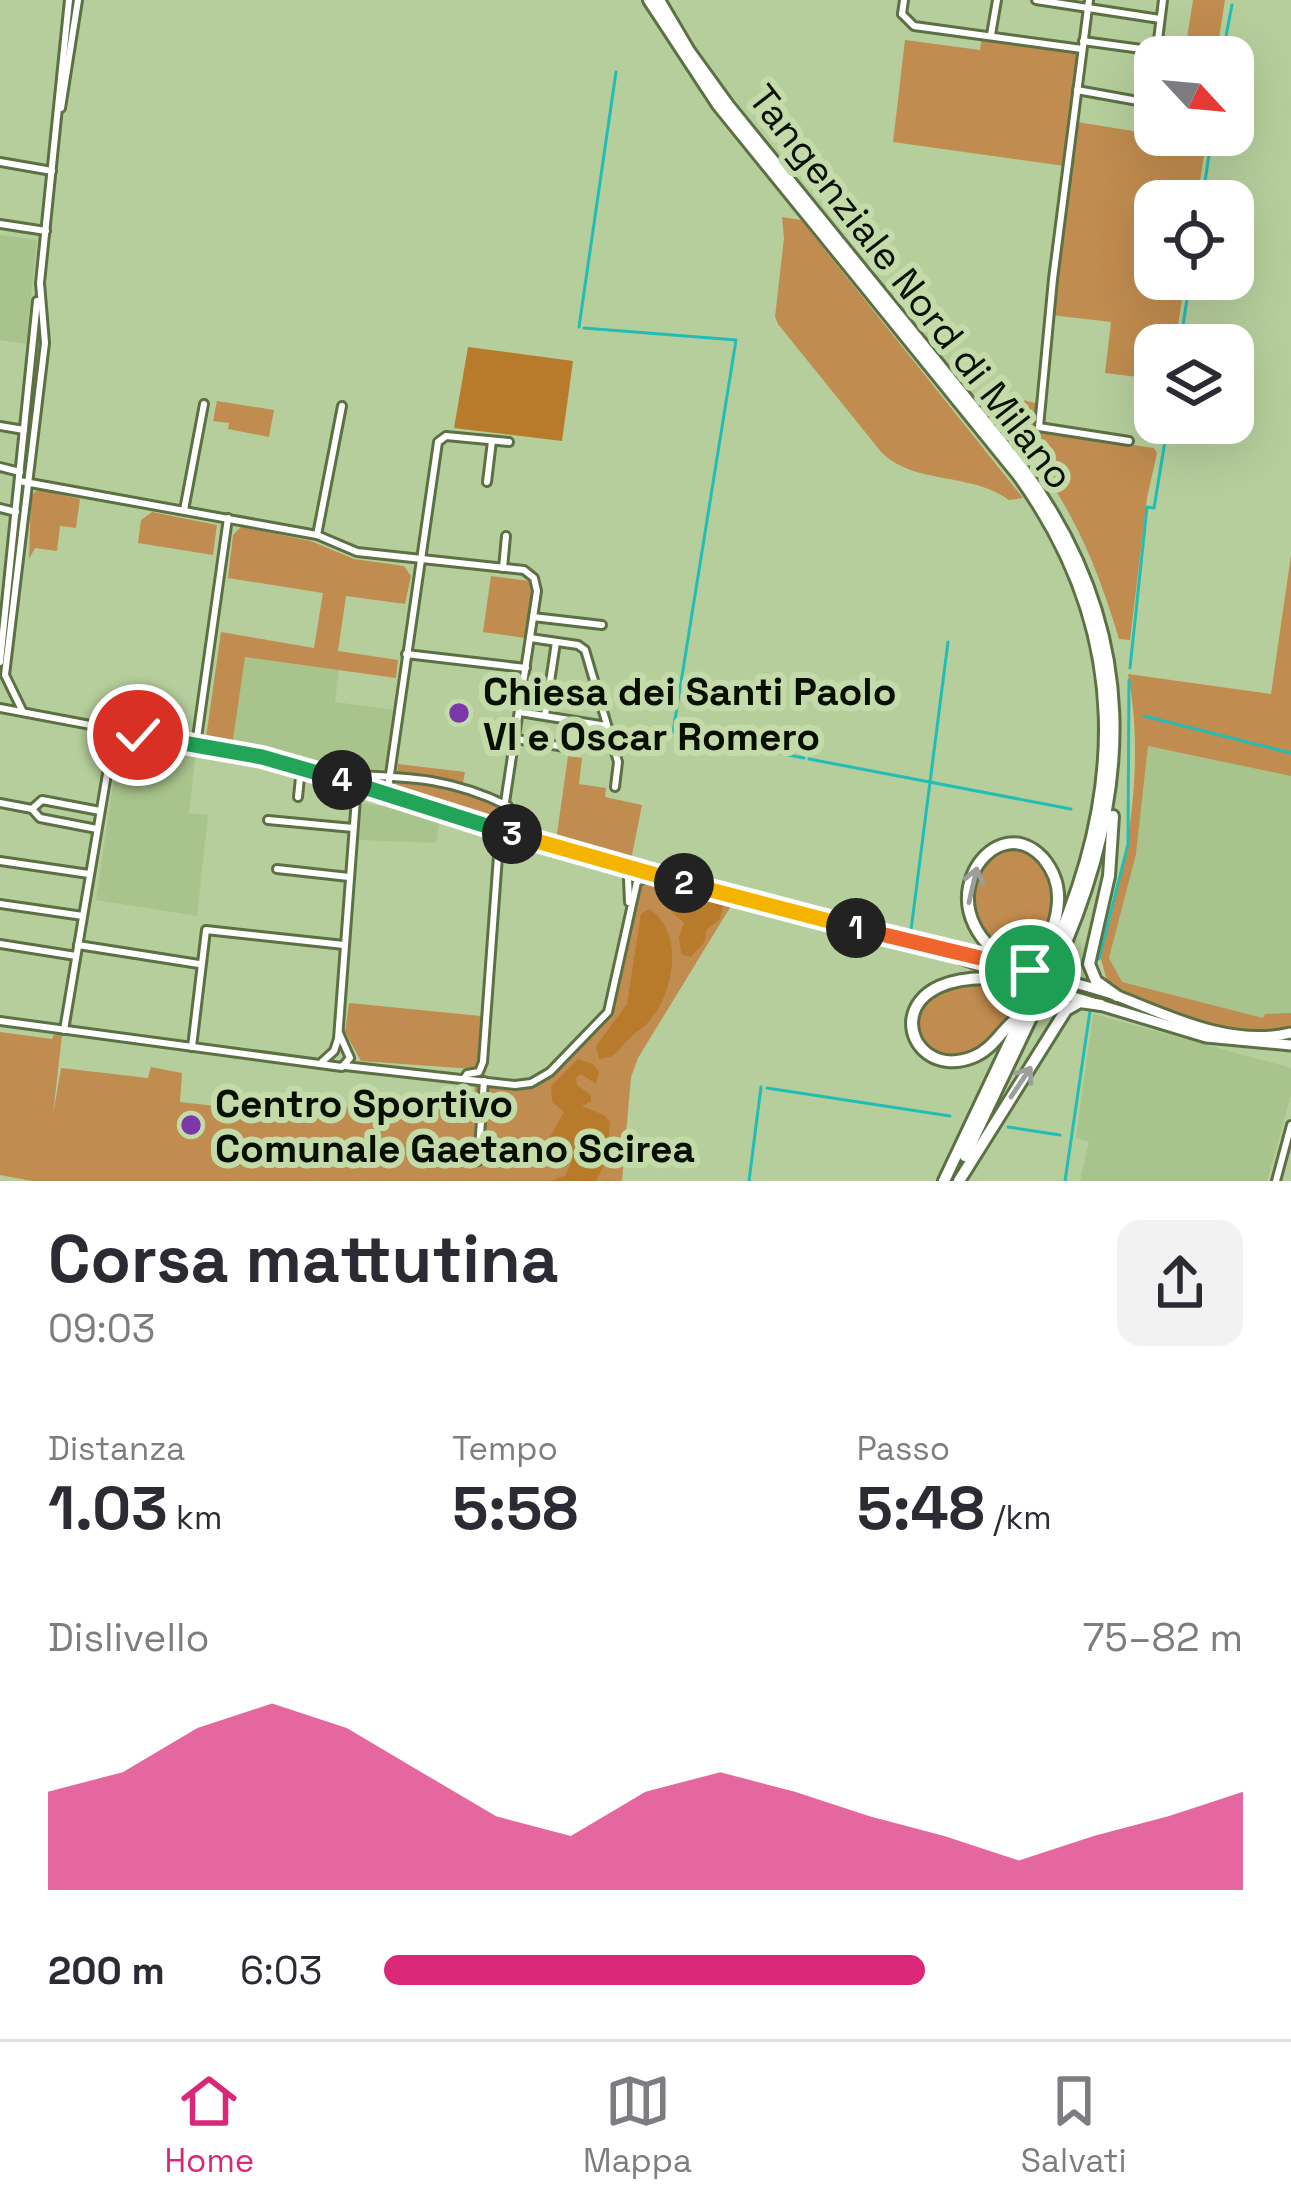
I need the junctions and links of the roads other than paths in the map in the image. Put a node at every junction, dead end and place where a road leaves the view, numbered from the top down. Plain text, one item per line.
1 (74, 0) edge
2 (649, 0) edge
3 (659, 0) edge
4 (904, 0) edge
5 (997, 0) edge
6 (1036, 0) edge
7 (1163, 0) edge
8 (1088, 4) edge
9 (1160, 19) junction
10 (992, 34) junction
11 (1158, 36) edge
12 (1083, 45) junction
13 (1134, 48) edge
14 (1077, 90) junction
15 (1134, 100) edge
16 (57, 123) junction
17 (0, 162) edge
18 (52, 171) junction
19 (0, 224) edge
20 (46, 231) junction
21 (40, 286) junction
22 (41, 367) junction
23 (31, 370) junction
24 (204, 404) dead end
25 (342, 406) dead end
26 (0, 426) edge
27 (24, 430) junction
28 (492, 441) junction
29 (1129, 441) dead end
30 (509, 442) dead end
31 (0, 467) edge
32 (21, 479) junction
33 (487, 482) dead end
34 (0, 508) edge
35 (184, 510) junction
36 (16, 512) junction
37 (228, 518) junction
38 (317, 535) junction
39 (506, 536) dead end
40 (419, 560) junction
41 (502, 568) junction
42 (533, 617) junction
43 (602, 625) dead end
44 (530, 638) junction
45 (556, 642) junction
46 (406, 654) junction
47 (0, 662) edge
48 (526, 668) junction
49 (2, 692) edge
50 (13, 697) junction
51 (3, 710) edge
52 (520, 712) junction
53 (26, 714) junction
54 (545, 715) junction
55 (608, 726) junction
56 (115, 731) junction
57 (1114, 737) junction
58 (516, 739) junction
59 (196, 745) junction
60 (571, 748) dead end
61 (301, 768) junction
62 (390, 774) junction
63 (353, 775) dead end
64 (357, 784) junction
65 (615, 787) dead end
66 (388, 794) junction
67 (298, 797) dead end
68 (0, 802) edge
69 (508, 806) junction
70 (32, 808) junction
71 (100, 811) junction
72 (268, 820) dead end
73 (353, 828) junction
74 (97, 829) junction
75 (502, 831) junction
76 (0, 860) edge
77 (604, 861) junction
78 (277, 869) dead end
79 (635, 870) junction
80 (89, 874) junction
81 (653, 875) junction
82 (349, 877) junction
83 (628, 879) junction
84 (638, 882) junction
85 (0, 904) edge
86 (629, 905) junction
87 (82, 916) junction
88 (0, 944) edge
89 (78, 945) junction
90 (344, 945) junction
91 (76, 956) junction
92 (200, 964) junction
93 (1039, 970) junction
94 (1081, 993) junction
95 (1117, 996) junction
96 (1101, 1005) junction
97 (1023, 1014) junction
98 (0, 1021) edge
99 (64, 1030) junction
100 (339, 1033) junction
101 (1291, 1033) edge
102 (1291, 1046) edge
103 (192, 1047) junction
104 (333, 1053) junction
105 (347, 1058) junction
106 (317, 1063) junction
107 (335, 1065) junction
108 (464, 1079) junction
109 (484, 1081) junction
110 (1291, 1125) edge
111 (478, 1161) dead end
112 (944, 1181) edge
113 (956, 1181) edge
114 (1276, 1181) edge

1 - 16 street
1 - 16 street
2 - 93 highway, Tangenziale Nord di Milano
3 - 57 highway, Tangenziale Nord di Milano
4 - 10 street
5 - 10 street
6 - 8 street
7 - 9 street
8 - 9 street
8 - 12 street
9 - 11 street
10 - 12 street
12 - 13 street
12 - 14 street
14 - 15 street
14 - 29 street
16 - 18 street
17 - 18 street
18 - 20 street
19 - 20 street
20 - 21 street
21 - 22 street
21 - 23 street
22 - 23 street
22 - 32 street
23 - 27 street
24 - 35 street
25 - 38 street
26 - 27 street
27 - 32 street
28 - 30 street
28 - 33 street
28 - 40 street
31 - 32 street
32 - 35 street
32 - 36 street
32 - 50 street
34 - 36 street
35 - 37 street
36 - 47 street
37 - 38 street
37 - 59 street
38 - 40 street
39 - 41 street
40 - 41 street
40 - 46 street
41 - 42 street
42 - 43 street
42 - 44 street
44 - 45 street
44 - 48 street
45 - 54 street
45 - 55 street
46 - 48 street
46 - 62 street
48 - 52 street
49 - 50 street
50 - 51 street
50 - 53 street
51 - 53 street
52 - 54 street
52 - 58 street
53 - 56 street
54 - 55 street
55 - 65 street
56 - 59 street
56 - 71 street
57 - 93 highway, Tangenziale Nord di Milano
57 - 95 highway
58 - 60 street
58 - 69 street
59 - 61 street
61 - 64 street
61 - 67 street
62 - 63 street
62 - 66 street
62 - 69 street
64 - 66 street
64 - 73 street
66 - 75 street
68 - 70 street
69 - 75 street
70 - 71 street
70 - 74 street
71 - 74 street
72 - 73 street
73 - 82 street
74 - 80 street
75 - 77 street
75 - 108 street
76 - 80 street
77 - 79 street
77 - 83 street
78 - 82 street
79 - 81 street
79 - 83 street
79 - 84 street
80 - 87 street
81 - 84 street
81 - 93 street
82 - 90 street
83 - 86 street
84 - 86 street
85 - 87 street
86 - 109 street
87 - 89 street
88 - 91 street
89 - 91 street
89 - 92 street
90 - 92 street
90 - 100 street
91 - 99 street
92 - 103 street
93 -> 93 highway
93 - 94 main road
93 - 97 highway
94 - 95 main road
94 - 96 main road
95 - 101 main road
96 - 102 main road
113 -> 96 highway
97 - 112 highway
97 - 113 highway
98 - 99 street
99 - 103 street
100 - 104 street
100 - 105 street
103 - 106 street
104 - 105 street
104 - 106 street
104 - 107 street
105 - 107 street
105 - 108 street
106 - 107 street
108 - 109 street
109 - 111 street
110 - 114 street

